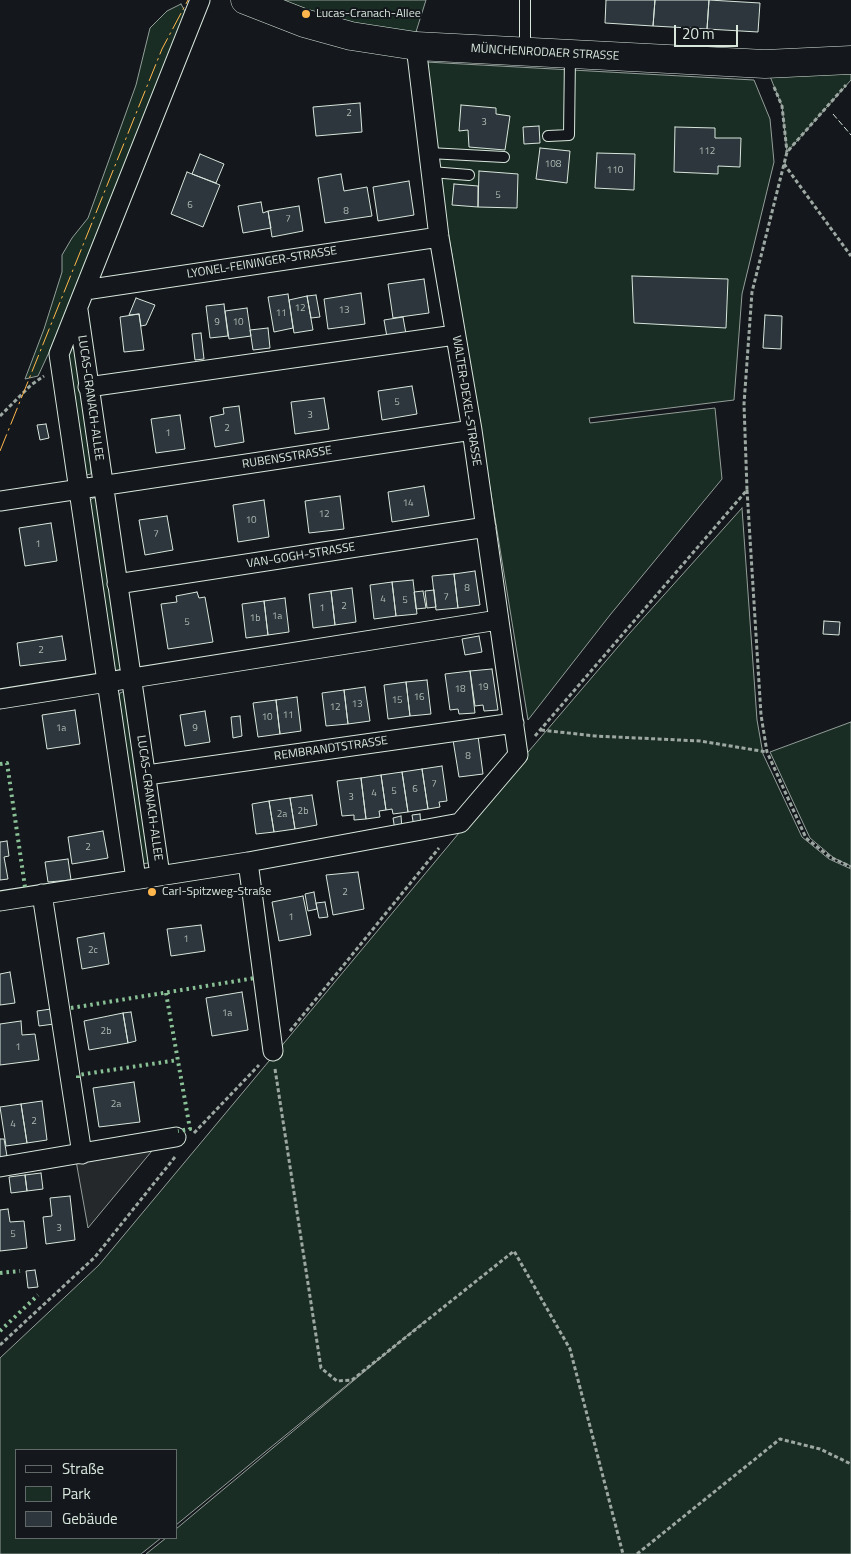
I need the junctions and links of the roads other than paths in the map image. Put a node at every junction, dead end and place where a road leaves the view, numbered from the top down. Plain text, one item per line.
1 (200, 0) edge
2 (245, 0) edge
3 (525, 0) edge
4 (416, 46) junction
5 (524, 52) junction
6 (570, 54) junction
7 (851, 60) edge
8 (548, 136) dead end
9 (429, 152) junction
10 (504, 157) dead end
11 (432, 172) junction
12 (469, 175) dead end
13 (439, 237) junction
14 (85, 290) junction
15 (78, 309) junction
16 (456, 335) junction
17 (88, 387) junction
18 (472, 430) junction
19 (103, 486) junction
20 (79, 489) junction
21 (0, 501) edge
22 (486, 527) junction
23 (117, 584) junction
24 (498, 620) junction
25 (131, 678) junction
26 (107, 682) junction
27 (0, 699) edge
28 (514, 723) junction
29 (147, 775) junction
30 (248, 862) junction
31 (160, 875) junction
32 (136, 879) junction
33 (42, 894) junction
34 (0, 900) edge
35 (272, 1051) road end
36 (182, 1142) road end
37 (82, 1154) junction
38 (0, 1167) edge

1 - 14 street, LUCAS-CRANACH-ALLEE
2 - 4 street, MÜNCHENRODAER STRASSE
3 - 5 lane
4 - 5 street, MÜNCHENRODAER STRASSE
4 - 9 street, WALTER-DEXEL-STRASSE
5 - 6 street, MÜNCHENRODAER STRASSE
6 - 7 street, MÜNCHENRODAER STRASSE
6 - 8 lane
9 - 10 lane
9 - 11 street, WALTER-DEXEL-STRASSE
11 - 12 lane
11 - 13 street, WALTER-DEXEL-STRASSE
13 - 14 street, LYONEL-FEININGER-STRASSE
13 - 16 street, WALTER-DEXEL-STRASSE
14 - 15 street, LUCAS-CRANACH-ALLEE
15 - 17 street, LUCAS-CRANACH-ALLEE
15 - 20 street, LUCAS-CRANACH-ALLEE
16 - 17 street
16 - 18 street, WALTER-DEXEL-STRASSE
17 - 19 street, LUCAS-CRANACH-ALLEE
18 - 19 street, RUBENSSTRASSE
18 - 22 street, WALTER-DEXEL-STRASSE
19 - 20 street
19 - 23 street, LUCAS-CRANACH-ALLEE
20 - 21 street
20 - 26 street, LUCAS-CRANACH-ALLEE
22 - 23 street, VAN-GOGH-STRASSE
22 - 24 street, WALTER-DEXEL-STRASSE
23 - 25 street, LUCAS-CRANACH-ALLEE
24 - 25 street
24 - 28 street, WALTER-DEXEL-STRASSE
25 - 26 street
25 - 29 street, LUCAS-CRANACH-ALLEE
26 - 27 street
26 - 32 street, LUCAS-CRANACH-ALLEE
28 - 29 street, REMBRANDTSTRASSE
28 - 30 street, WALTER-DEXEL-STRASSE
29 - 31 street, LUCAS-CRANACH-ALLEE
30 - 31 street
30 - 35 street
31 - 32 street, LUCAS-CRANACH-ALLEE
32 - 33 street
33 - 34 street
33 - 37 street
36 - 37 street
37 - 38 street

